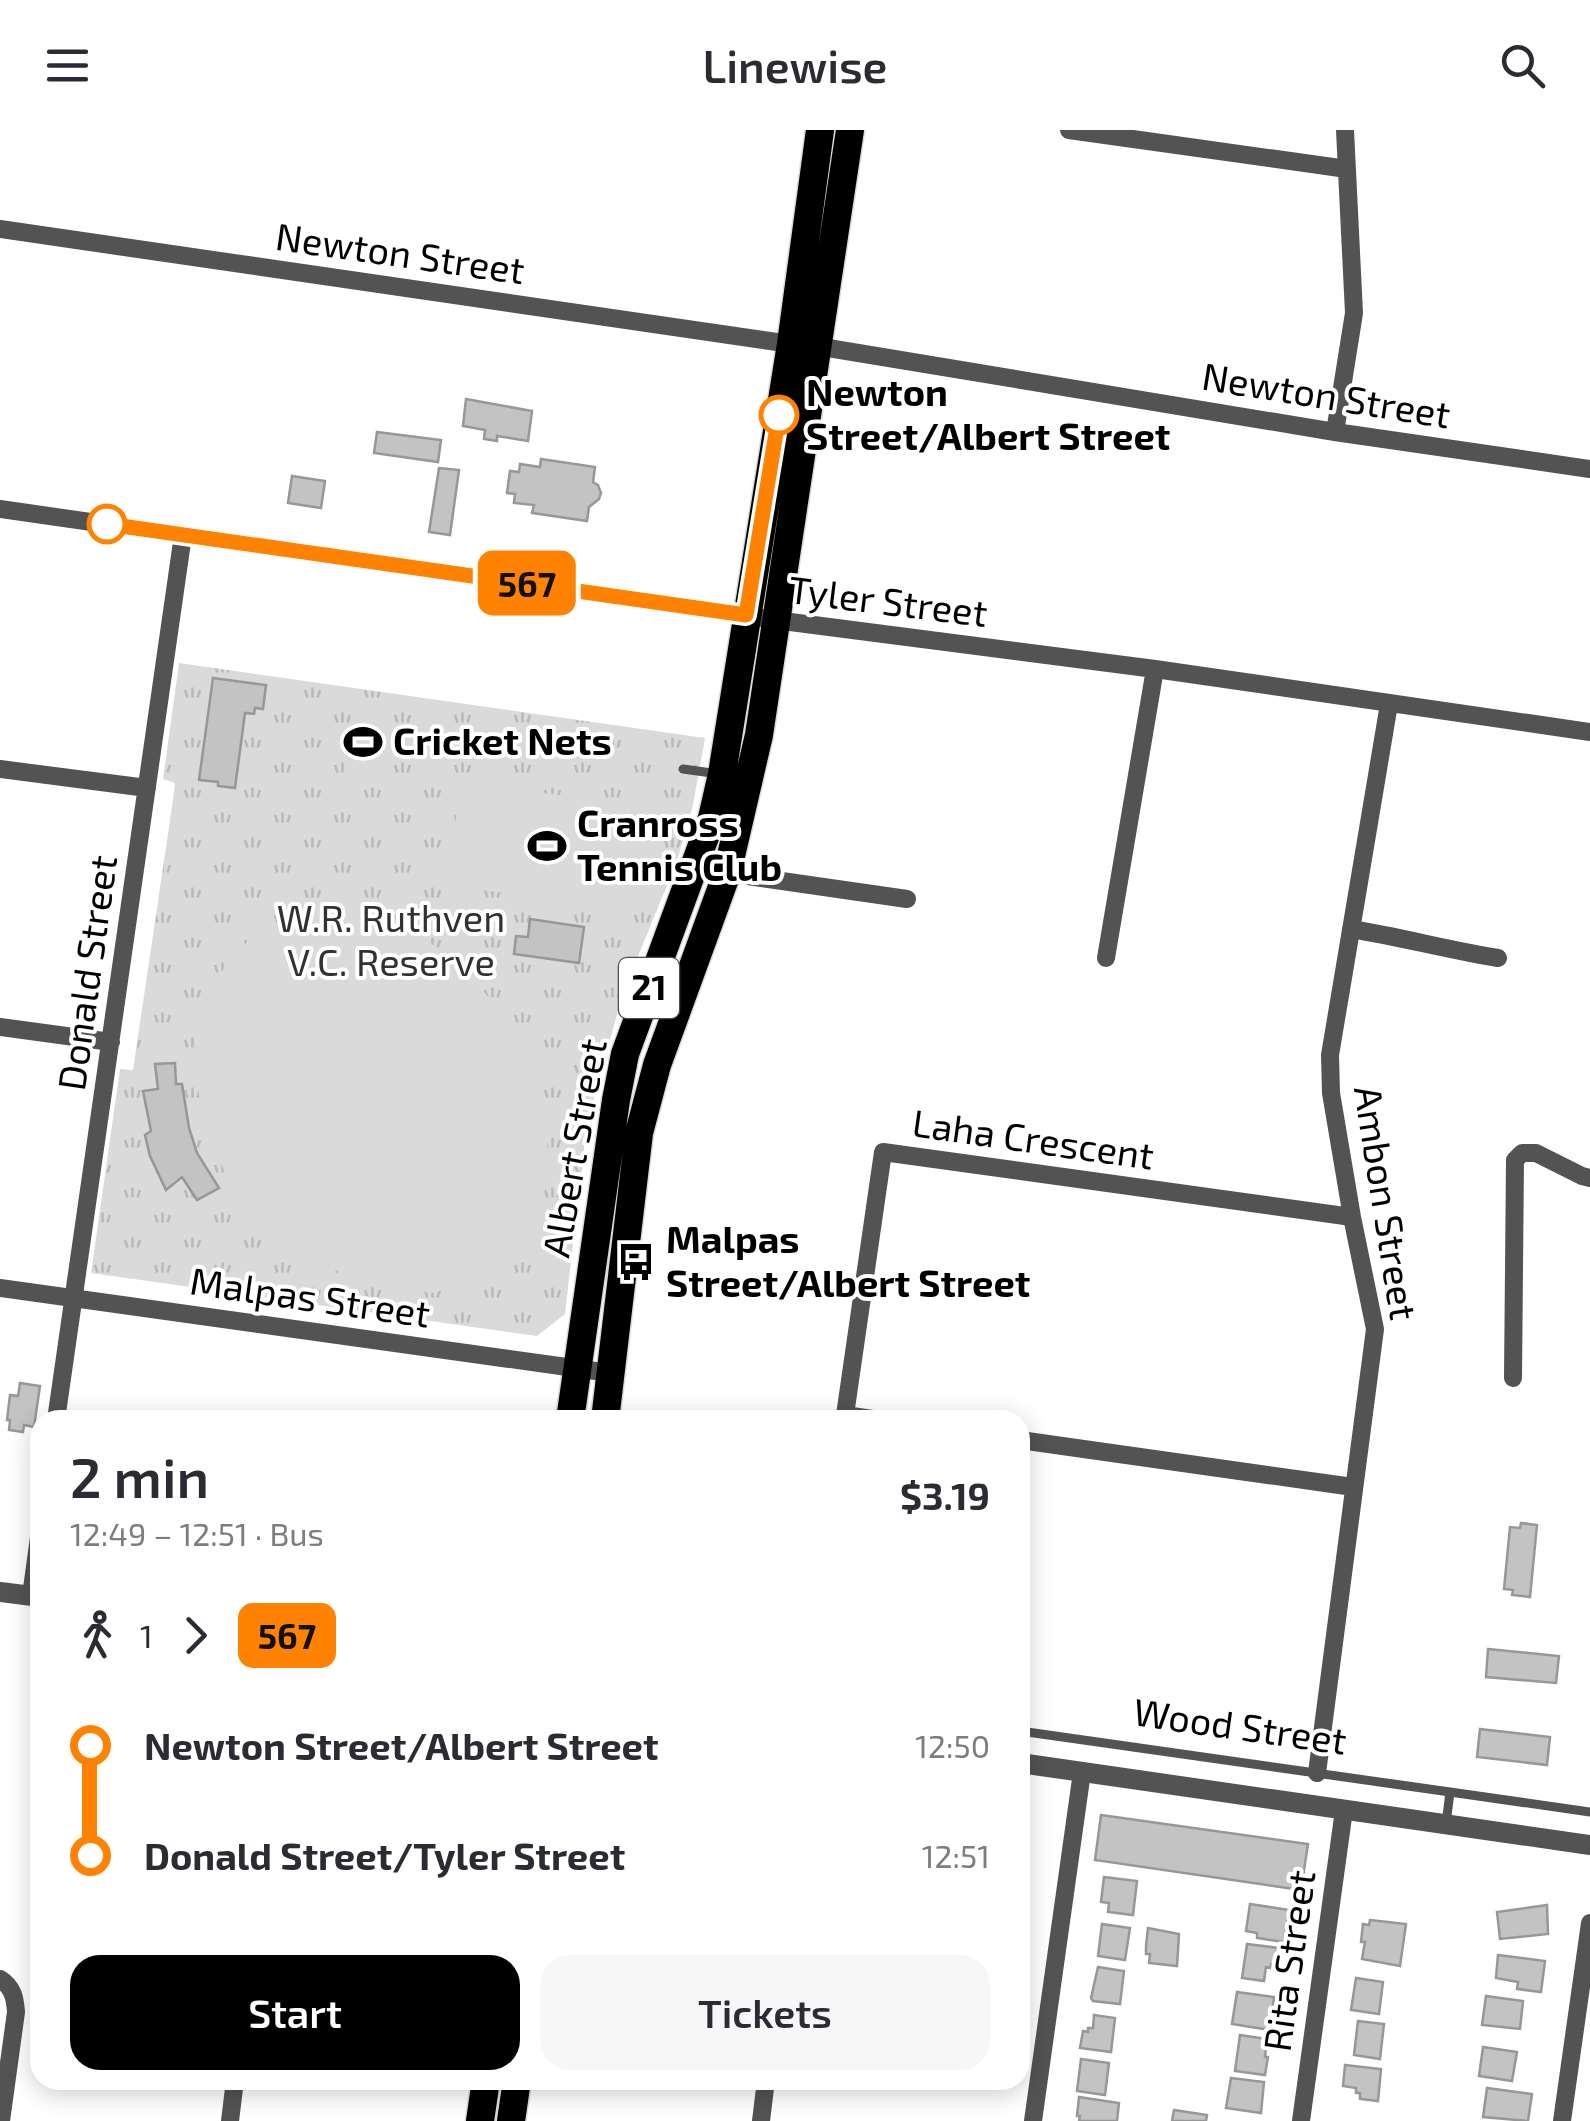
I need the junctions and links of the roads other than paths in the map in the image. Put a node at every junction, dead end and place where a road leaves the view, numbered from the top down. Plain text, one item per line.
1 (820, 130) edge
2 (850, 130) edge
3 (1069, 130) edge
4 (1345, 130) edge
5 (1347, 169) junction
6 (0, 229) edge
7 (803, 345) junction
8 (1335, 432) junction
9 (1590, 469) edge
10 (0, 509) edge
11 (183, 535) junction
12 (746, 615) junction
13 (774, 620) junction
14 (1155, 669) junction
15 (1389, 704) junction
16 (1590, 732) edge
17 (0, 768) edge
18 (683, 770) dead end
19 (722, 774) junction
20 (148, 788) junction
21 (727, 873) junction
22 (906, 899) dead end
23 (1351, 928) junction
24 (1106, 958) dead end
25 (1498, 958) dead end
26 (0, 1028) edge
27 (111, 1042) junction
28 (625, 1054) junction
29 (657, 1065) junction
30 (1590, 1178) edge
31 (1352, 1217) junction
32 (0, 1288) edge
33 (74, 1298) junction
34 (576, 1368) junction
35 (610, 1373) junction
36 (1513, 1378) dead end
37 (57, 1410) edge
38 (571, 1410) edge
39 (605, 1410) edge
40 (846, 1410) edge
41 (1030, 1441) edge
42 (1353, 1487) junction
43 (0, 1592) edge
44 (30, 1595) edge
45 (1030, 1731) edge
46 (1030, 1764) edge
47 (1082, 1772) junction
48 (1317, 1773) junction
49 (1450, 1792) junction
50 (1344, 1810) junction
51 (1590, 1812) edge
52 (1446, 1824) junction
53 (1590, 1844) edge
54 (1590, 1923) edge
55 (0, 1979) edge
56 (234, 2090) edge
57 (485, 2090) edge
58 (515, 2090) edge
59 (765, 2090) edge
60 (1, 2121) edge
61 (230, 2121) edge
62 (480, 2121) edge
63 (511, 2121) edge
64 (760, 2121) edge
65 (1033, 2121) edge
66 (1300, 2121) edge
67 (1562, 2121) edge

1 - 7 highway, Albert Street / 21
2 - 7 highway, Albert Street / 21
3 - 5 street
4 - 5 street
5 - 8 street
6 - 7 street, Newton Street
7 - 8 street, Newton Street
7 - 12 highway, Albert Street / 21
7 - 13 highway, Albert Street / 21
8 - 9 street, Newton Street
10 - 11 street, Tyler Street
11 - 12 street, Tyler Street
11 - 20 street, Donald Street
12 - 13 street, Tyler Street
12 - 19 highway, Albert Street / 21
13 - 14 street, Tyler Street
13 - 21 highway, Albert Street / 21
14 - 15 street, Tyler Street
14 - 24 street
15 - 16 street, Tyler Street
15 - 23 street, Ambon Street
17 - 20 street
18 - 19 lane
19 - 28 highway, Albert Street / 21
20 - 27 street, Donald Street
21 - 22 street
21 - 29 highway, Albert Street / 21
23 - 25 street
23 - 31 street, Ambon Street
26 - 27 street
27 - 33 street, Donald Street
28 - 29 highway
28 - 34 highway, Albert Street / 21
29 - 35 highway, Albert Street / 21
30 - 36 street
31 - 40 street, Laha Crescent
31 - 42 street, Ambon Street
32 - 33 street, Malpas Street
33 - 34 street, Malpas Street
33 - 37 street, Donald Street
34 - 35 street, Malpas Street
34 - 38 highway, Albert Street / 21
35 - 39 highway, Albert Street / 21
41 - 42 street
42 - 48 street, Ambon Street
43 - 44 street
45 - 48 lane, Wood Street
46 - 47 street, Wood Street
47 - 50 street, Wood Street
47 - 65 street
48 - 49 lane, Wood Street
49 - 51 lane, Wood Street
49 - 52 lane
50 - 52 street, Wood Street
50 - 66 street, Rita Street
52 - 53 street, Wood Street
54 - 67 street
55 - 60 street
56 - 61 street
57 - 62 highway
58 - 63 highway
59 - 64 street

